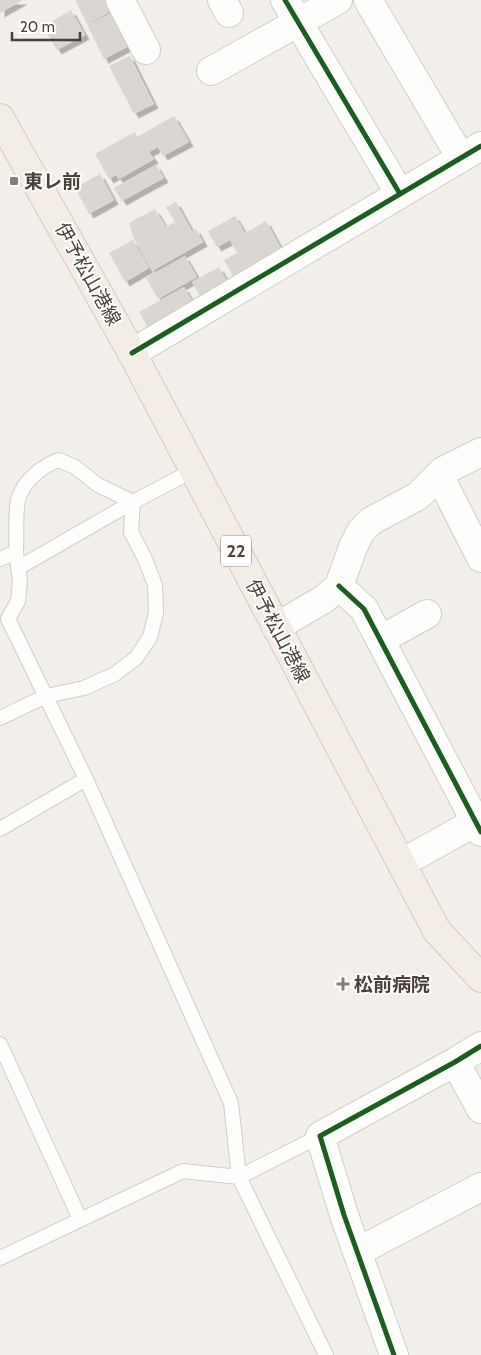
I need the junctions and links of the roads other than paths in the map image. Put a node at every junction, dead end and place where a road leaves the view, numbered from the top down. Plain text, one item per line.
1 (120, 0) edge
2 (338, 0) edge
3 (368, 0) edge
4 (292, 11) edge
5 (146, 50) dead end
6 (211, 71) dead end
7 (0, 118) edge
8 (471, 152) edge
9 (400, 194) junction
10 (132, 353) junction
11 (481, 452) edge
12 (194, 470) junction
13 (439, 475) junction
14 (133, 502) junction
15 (16, 552) junction
16 (481, 558) edge
17 (0, 559) edge
18 (18, 568) junction
19 (339, 586) junction
20 (427, 614) dead end
21 (276, 627) junction
22 (380, 640) junction
23 (46, 696) junction
24 (0, 718) edge
25 (86, 779) junction
26 (479, 824) edge
27 (0, 829) edge
28 (402, 863) junction
29 (481, 978) edge
30 (0, 1044) edge
31 (481, 1046) edge
32 (456, 1062) junction
33 (481, 1109) edge
34 (320, 1136) junction
35 (239, 1177) junction
36 (481, 1187) edge
37 (80, 1220) junction
38 (357, 1252) junction
39 (0, 1258) edge
40 (326, 1355) edge
41 (394, 1355) edge

1 - 5 street
2 - 4 street
3 - 8 street
4 - 6 street
4 - 9 street
7 - 10 main road, 伊予松山港線 / 22
8 - 9 street
9 - 10 street
10 - 12 main road, 伊予松山港線 / 22
11 - 13 street
12 - 14 lane
12 - 21 main road, 伊予松山港線 / 22
13 - 16 street
13 - 19 street
14 - 15 lane
14 - 18 lane
14 - 23 lane
15 - 17 lane
15 - 18 lane
18 - 23 lane
19 - 21 street
19 - 22 street
20 - 22 street
21 - 28 main road, 伊予松山港線 / 22
22 - 26 street
23 - 24 lane
23 - 25 lane
25 - 27 lane
25 - 35 lane
26 - 28 street
28 - 29 main road, 伊予松山港線 / 22
30 - 37 lane
31 - 32 street
32 - 33 street
32 - 34 street
34 - 35 lane
34 - 38 street
35 - 37 lane
35 - 40 lane
36 - 38 street
37 - 39 lane
38 - 41 street

